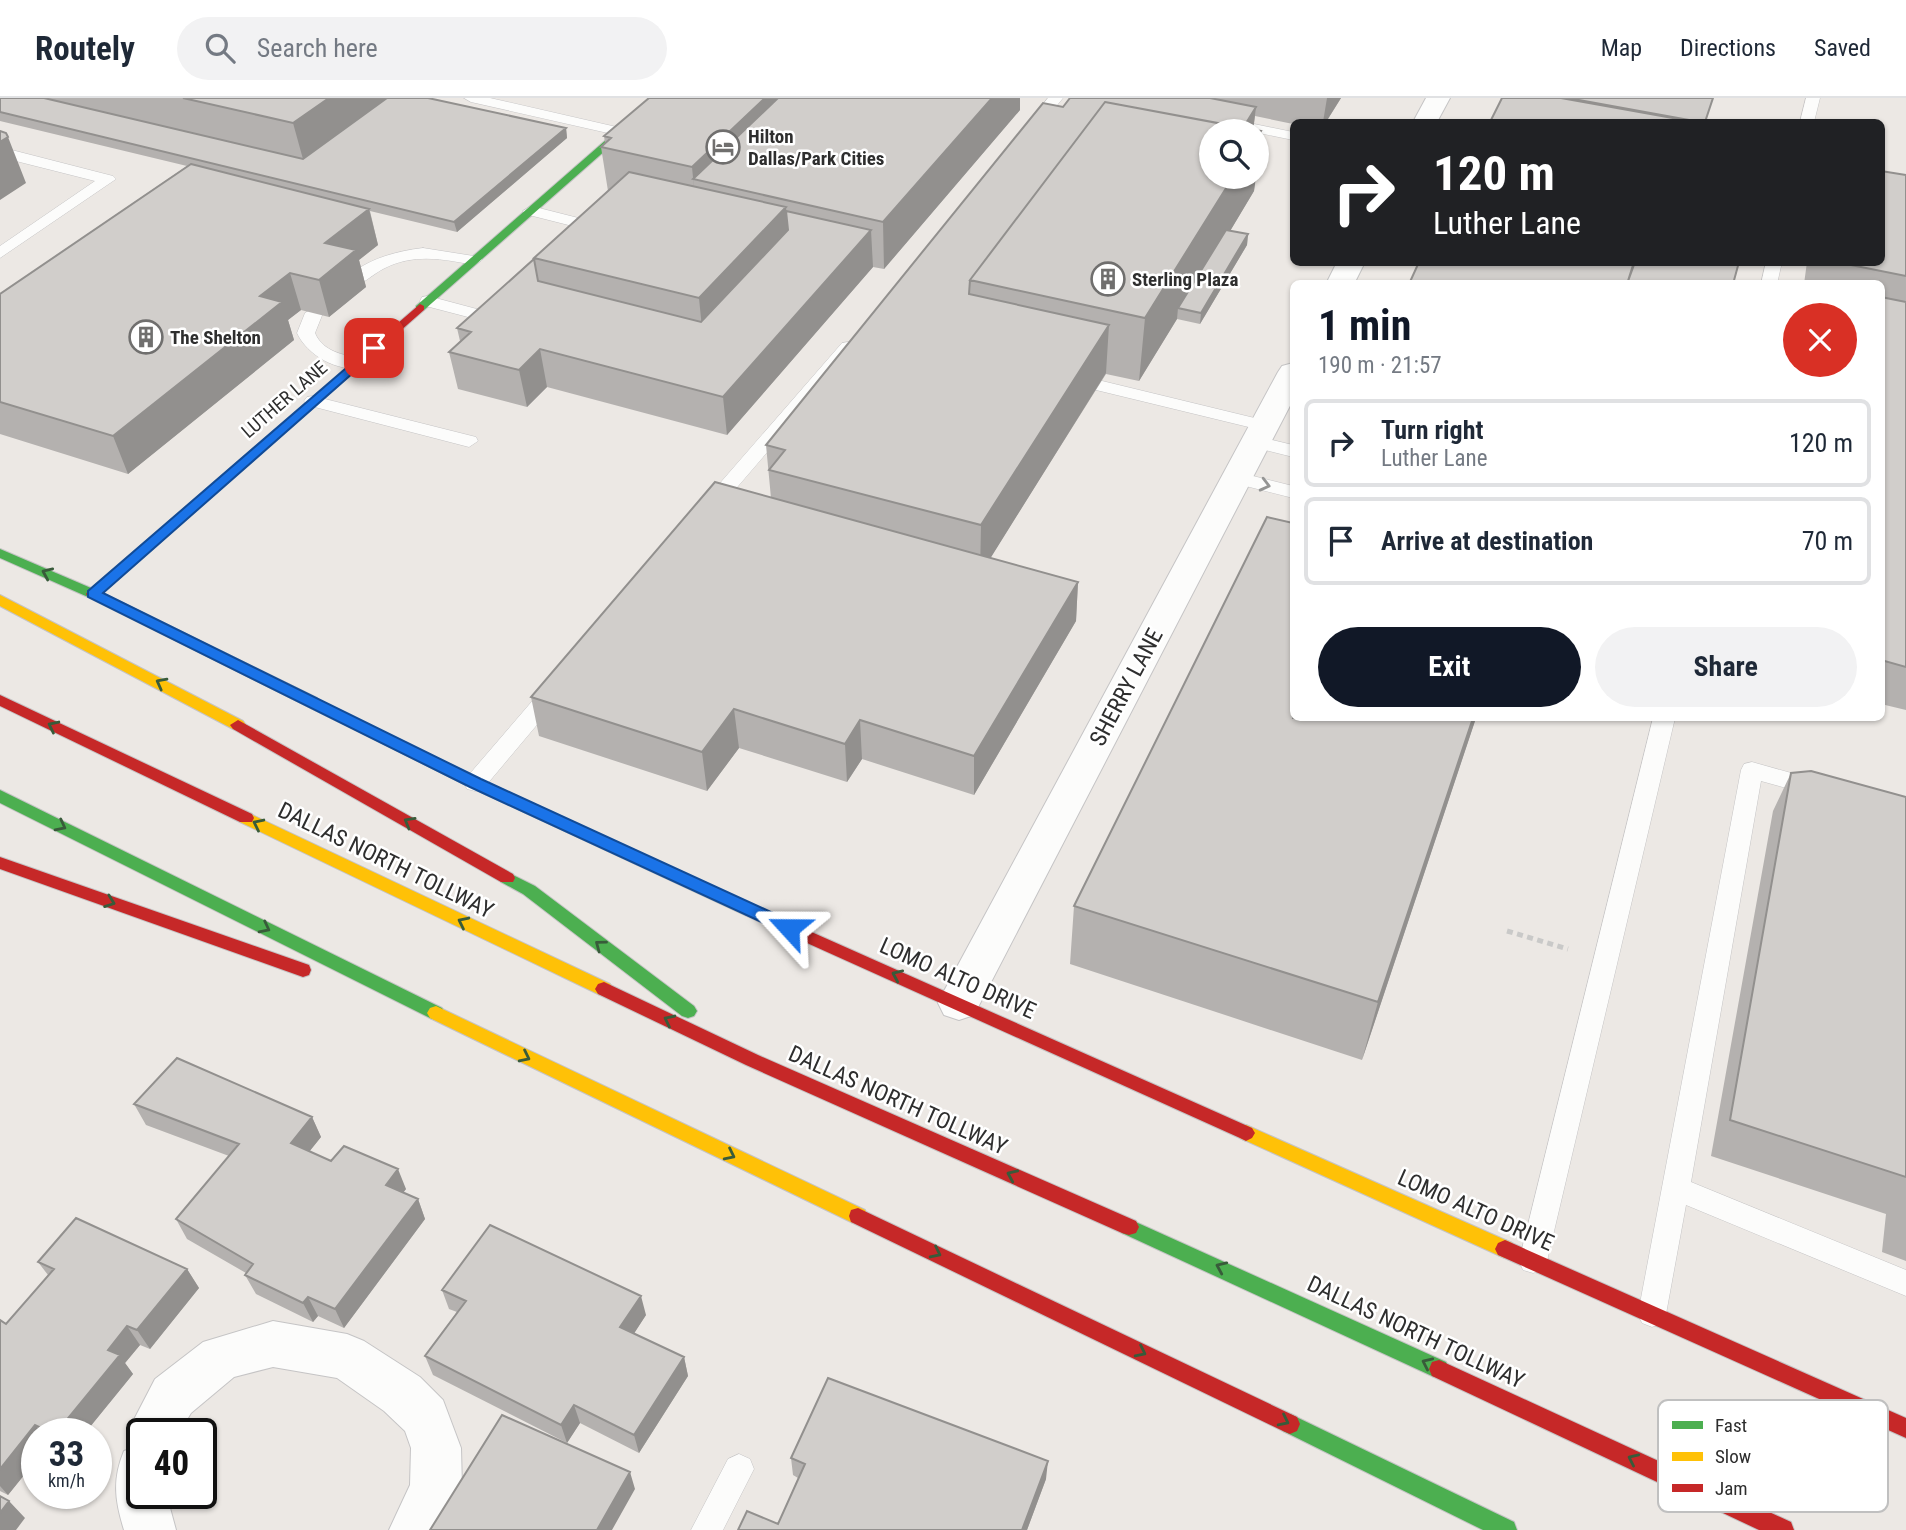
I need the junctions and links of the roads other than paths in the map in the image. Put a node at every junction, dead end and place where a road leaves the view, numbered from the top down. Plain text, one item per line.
1 (471, 98) edge
2 (660, 98) edge
3 (1056, 98) edge
4 (1438, 98) edge
5 (1813, 98) edge
6 (1427, 119) edge
7 (1808, 119) edge
8 (1269, 131) edge
9 (621, 132) junction
10 (1290, 135) edge
11 (1021, 141) edge
12 (0, 152) edge
13 (531, 211) junction
14 (593, 226) junction
15 (611, 230) edge
16 (572, 244) edge
17 (0, 253) edge
18 (474, 260) junction
19 (350, 283) dead end
20 (511, 299) edge
21 (428, 301) junction
22 (314, 313) edge
23 (491, 318) junction
24 (511, 323) edge
25 (862, 334) edge
26 (356, 363) junction
27 (1290, 378) edge
28 (1098, 385) edge
29 (313, 401) junction
30 (1260, 434) junction
31 (469, 441) dead end
32 (1290, 449) edge
33 (1237, 478) junction
34 (1290, 491) edge
35 (700, 518) edge
36 (0, 553) edge
37 (93, 594) junction
38 (0, 600) edge
39 (565, 677) edge
40 (0, 701) edge
41 (1663, 721) edge
42 (475, 783) junction
43 (1842, 795) edge
44 (0, 796) edge
45 (0, 863) edge
46 (960, 1003) junction
47 (464, 1027) junction
48 (752, 1060) junction
49 (1676, 1188) junction
50 (1533, 1261) junction
51 (1906, 1283) edge
52 (1652, 1314) junction
53 (1844, 1400) edge
54 (161, 1418) edge
55 (1888, 1420) edge
56 (1906, 1428) edge
57 (739, 1469) dead end
58 (1658, 1471) edge
59 (143, 1509) edge
60 (1745, 1512) edge
61 (150, 1530) edge
62 (415, 1530) edge
63 (706, 1530) edge
64 (1506, 1530) edge
65 (1783, 1530) edge

1 - 9 lane
2 - 9 main road, LUTHER LANE
3 - 11 lane
4 - 6 street
5 - 7 lane
8 - 10 lane
9 - 13 main road, LUTHER LANE
12 - 17 lane
13 - 14 lane
13 - 18 main road, LUTHER LANE
14 - 15 lane
14 - 16 lane
18 - 19 lane
18 - 21 main road, LUTHER LANE
20 - 23 lane
21 - 23 lane
21 - 26 main road, LUTHER LANE
22 - 26 lane
23 - 24 lane
25 - 35 lane
26 - 29 main road, LUTHER LANE
27 - 30 street, SHERRY LANE
28 - 30 lane
29 - 31 lane
29 - 37 main road, LUTHER LANE
30 - 32 lane
30 - 33 street, SHERRY LANE
33 -> 34 lane
33 - 46 street, SHERRY LANE
37 -> 36 main road, LOMO ALTO DRIVE
37 - 42 main road, LOMO ALTO DRIVE
48 -> 38 main road
39 - 42 lane
48 -> 40 main road, DALLAS NORTH TOLLWAY
41 - 50 lane
46 -> 42 main road, LOMO ALTO DRIVE
43 - 49 lane
44 -> 47 main road
45 -> 47 main road
46 - 50 main road, LOMO ALTO DRIVE
47 -> 64 main road
58 -> 48 main road, DALLAS NORTH TOLLWAY
49 - 51 lane
49 - 52 lane
50 - 52 main road, LOMO ALTO DRIVE
52 - 53 main road, LOMO ALTO DRIVE
54 - 62 street
55 - 56 main road, LOMO ALTO DRIVE
57 - 63 lane
59 - 61 street
65 -> 60 main road, DALLAS NORTH TOLLWAY

